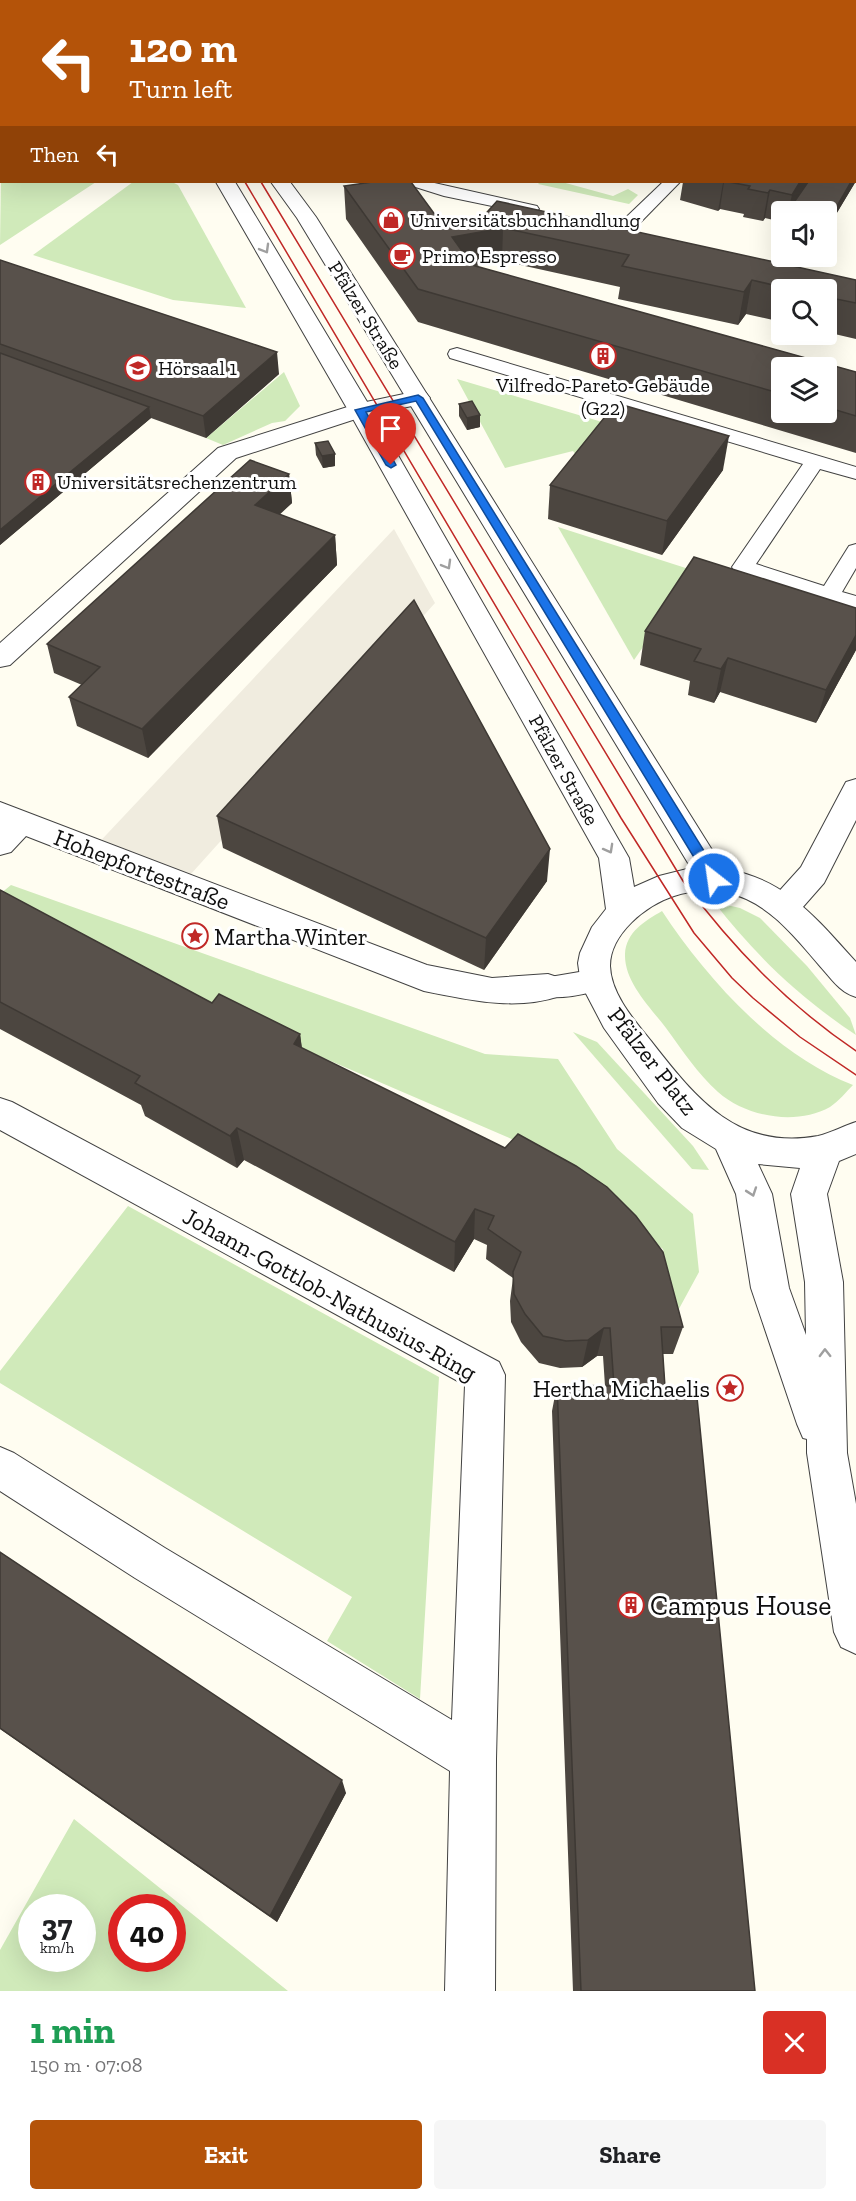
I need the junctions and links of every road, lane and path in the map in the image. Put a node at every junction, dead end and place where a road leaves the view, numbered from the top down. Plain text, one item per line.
1 (281, 183) edge
2 (418, 183) edge
3 (648, 185) dead end
4 (668, 185) edge
5 (231, 190) edge
6 (543, 212) edge
7 (603, 225) edge
8 (624, 229) junction
9 (642, 233) edge
10 (457, 354) dead end
11 (418, 398) junction
12 (360, 410) junction
13 (815, 461) junction
14 (856, 473) edge
15 (856, 551) edge
16 (829, 595) junction
17 (856, 604) edge
18 (0, 658) edge
19 (856, 790) edge
20 (7, 826) edge
21 (714, 879) junction
22 (784, 907) junction
23 (622, 912) junction
24 (597, 980) junction
25 (856, 984) edge
26 (548, 987) joint
27 (0, 1113) edge
28 (729, 1138) junction
29 (841, 1143) edge
30 (827, 1453) junction
31 (0, 1467) edge
32 (856, 1632) edge
33 (473, 1759) junction
34 (470, 1991) edge

1 - 11 street, Pfälzer Straße
2 - 6 lane
3 - 4 lane
4 - 8 lane
5 -> 12 street, Pfälzer Straße
7 - 8 lane
8 - 9 lane
10 - 13 lane
11 - 12 street
11 - 21 street, Pfälzer Straße
12 - 18 street
12 -> 23 street, Pfälzer Straße
13 - 14 lane
13 - 16 lane
15 - 16 lane
16 - 17 lane
19 - 22 street
20 - 26 street, Hohepfortestraße
21 - 22 street, Pfälzer Platz
21 - 23 street, Pfälzer Platz
22 - 25 street, Pfälzer Platz
23 - 24 street, Pfälzer Platz
24 - 26 lane, Hohepfortestraße
24 - 28 street, Pfälzer Platz
27 - 33 street, Johann-Gottlob-Nathusius-Ring
28 - 29 street, Pfälzer Platz
28 -> 30 street
30 -> 29 street
30 - 32 street
31 - 33 street
33 - 34 street, Johann-Gottlob-Nathusius-Ring

